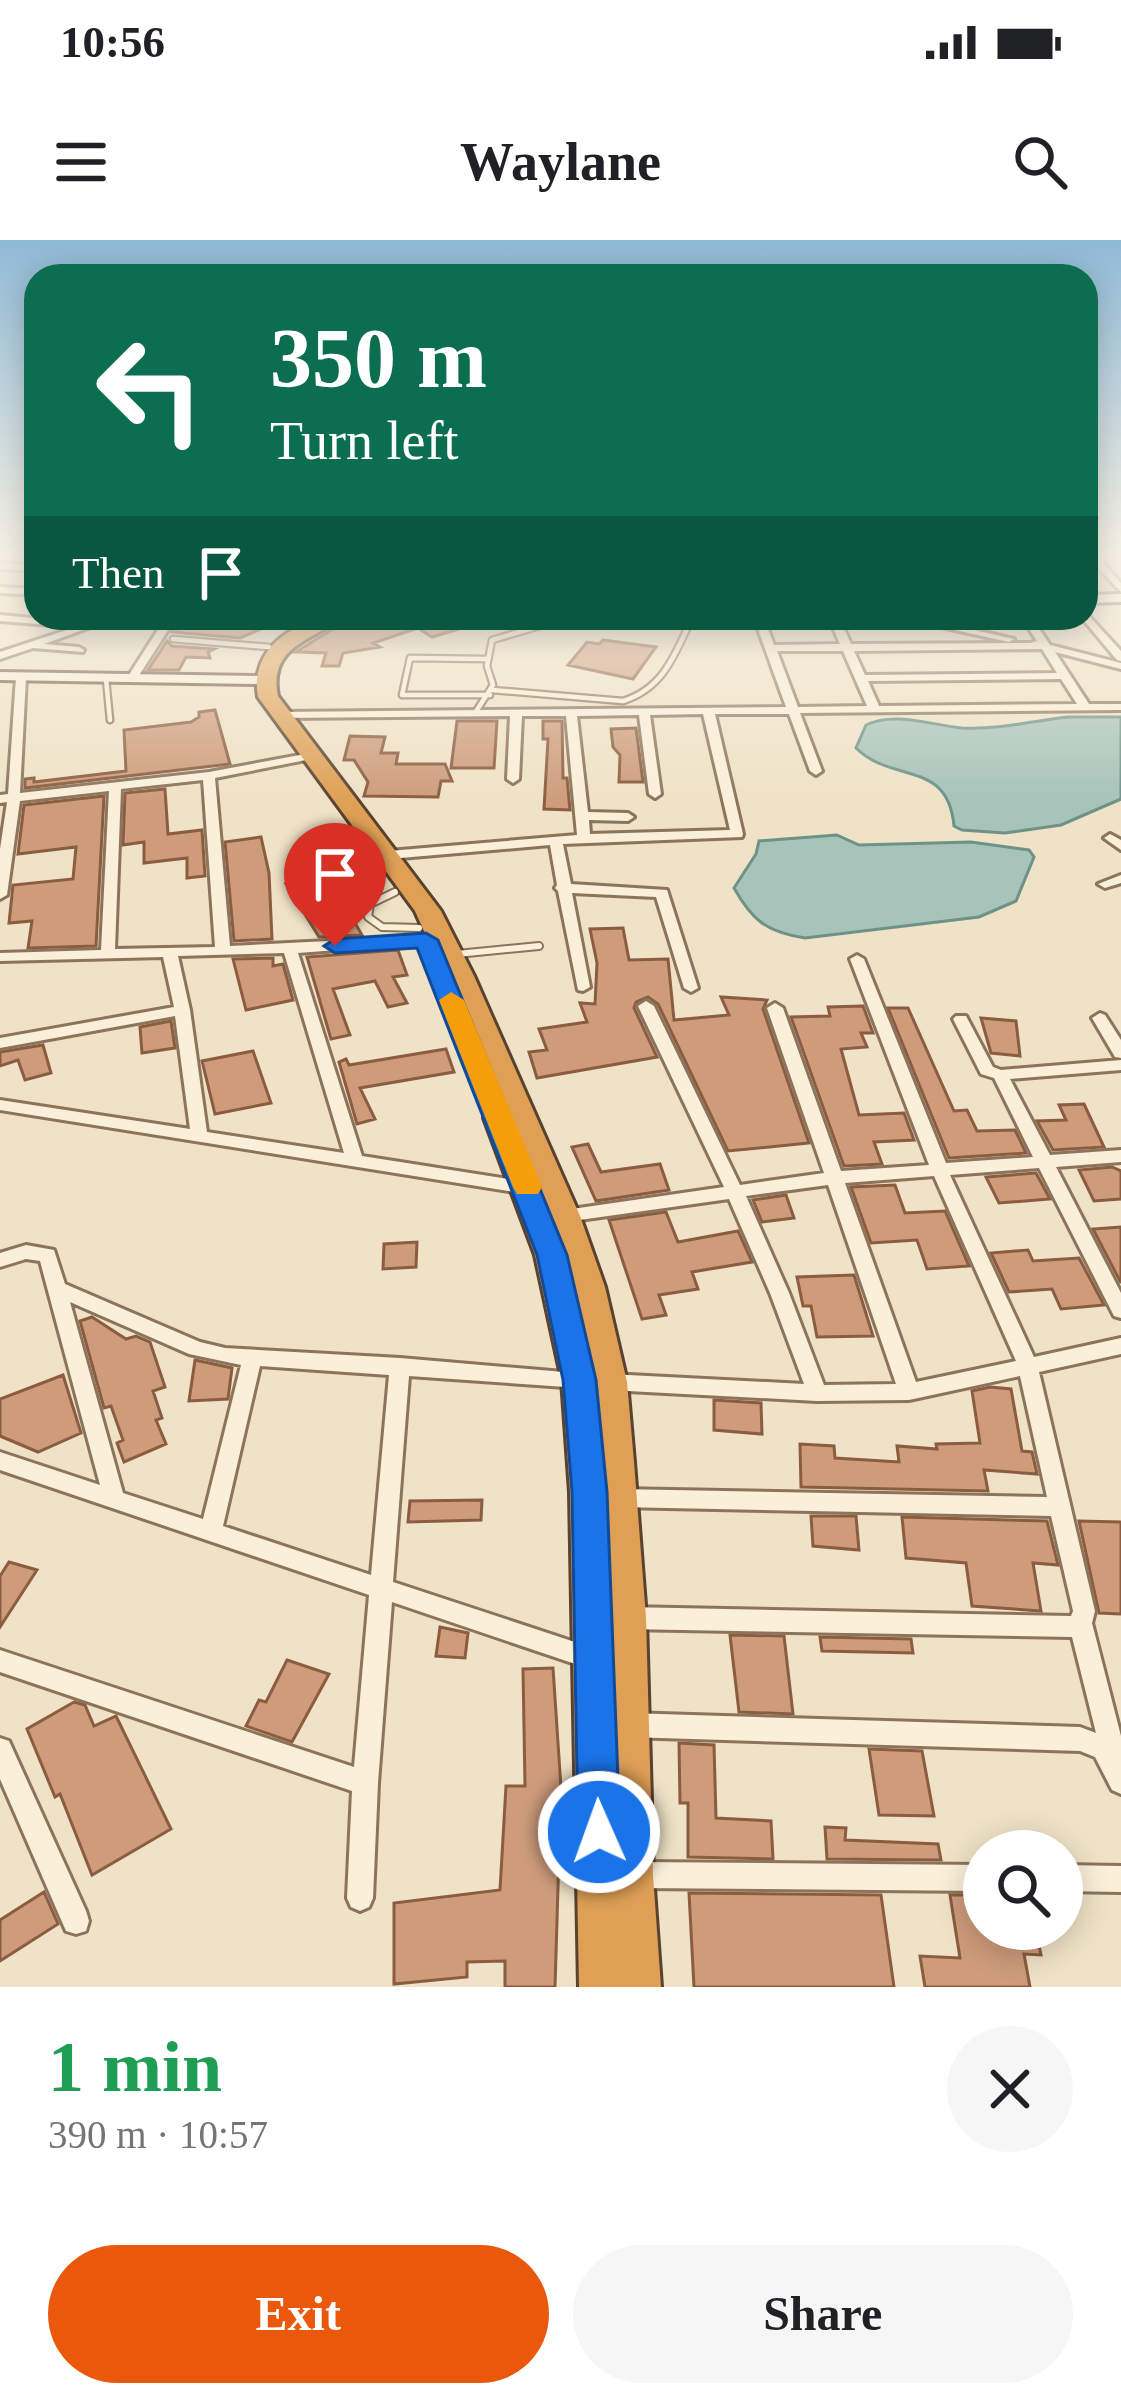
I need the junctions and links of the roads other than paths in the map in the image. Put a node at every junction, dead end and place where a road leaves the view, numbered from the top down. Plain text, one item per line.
1 (45, 640) edge
2 (157, 640) edge
3 (179, 640) edge
4 (280, 640) edge
5 (290, 640) edge
6 (493, 640) edge
7 (682, 640) edge
8 (766, 640) edge
9 (843, 640) edge
10 (1013, 640) edge
11 (1041, 640) edge
12 (0, 645) edge
13 (28, 646) junction
14 (1045, 646) junction
15 (268, 647) junction
16 (846, 647) junction
17 (769, 648) junction
18 (79, 650) dead end
19 (0, 656) edge
20 (487, 659) junction
21 (1121, 662) edge
22 (0, 676) edge
23 (21, 676) junction
24 (1065, 676) junction
25 (132, 678) junction
26 (860, 678) junction
27 (106, 679) junction
28 (259, 680) junction
29 (491, 692) junction
30 (1121, 706) edge
31 (1085, 707) junction
32 (874, 708) junction
33 (790, 709) junction
34 (708, 710) junction
35 (644, 711) junction
36 (516, 712) junction
37 (571, 712) junction
38 (476, 713) junction
39 (280, 715) junction
40 (110, 720) dead end
41 (305, 757) junction
42 (816, 771) dead end
43 (209, 776) junction
44 (513, 779) dead end
45 (115, 786) junction
46 (655, 794) dead end
47 (7, 798) edge
48 (580, 816) junction
49 (628, 817) dead end
50 (584, 838) junction
51 (556, 841) junction
52 (389, 855) junction
53 (1121, 879) edge
54 (1105, 884) dead end
55 (562, 888) junction
56 (395, 892) junction
57 (0, 895) edge
58 (434, 940) junction
59 (539, 946) dead end
60 (290, 949) junction
61 (223, 952) junction
62 (170, 954) junction
63 (108, 956) junction
64 (0, 958) edge
65 (857, 959) dead end
66 (583, 987) dead end
67 (691, 988) dead end
68 (646, 1006) dead end
69 (775, 1008) dead end
70 (182, 1010) junction
71 (1100, 1018) dead end
72 (962, 1019) dead end
73 (0, 1042) edge
74 (1121, 1053) edge
75 (1121, 1065) edge
76 (1000, 1075) junction
77 (0, 1105) edge
78 (199, 1134) junction
79 (1120, 1158) edge
80 (354, 1159) junction
81 (1049, 1164) junction
82 (940, 1171) junction
83 (832, 1178) junction
84 (736, 1190) junction
85 (544, 1208) junction
86 (0, 1260) edge
87 (57, 1288) junction
88 (1121, 1311) edge
89 (1121, 1346) edge
90 (252, 1359) junction
91 (1028, 1364) junction
92 (400, 1366) junction
93 (595, 1381) junction
94 (909, 1392) junction
95 (817, 1393) junction
96 (0, 1461) edge
97 (617, 1498) junction
98 (114, 1499) junction
99 (1061, 1507) junction
100 (211, 1531) junction
101 (382, 1588) junction
102 (625, 1618) junction
103 (1080, 1623) junction
104 (0, 1661) edge
105 (609, 1664) junction
106 (626, 1725) junction
107 (0, 1750) edge
108 (1119, 1774) edge
109 (365, 1783) junction
110 (629, 1875) junction
111 (963, 1878) edge
112 (1083, 1878) edge
113 (1121, 1879) edge
114 (360, 1898) dead end
115 (76, 1921) dead end
116 (604, 1987) edge
117 (636, 1987) edge

1 - 13 street
2 - 25 street
3 - 15 lane
4 - 15 highway
5 - 28 highway
6 - 20 lane
7 - 29 lane
8 - 17 street
9 - 16 street
10 - 14 street
11 - 14 street
12 - 13 street
13 - 18 street
13 - 19 street
14 - 16 street
14 - 21 street
14 - 24 street
15 - 28 highway
16 - 17 street
16 - 26 street
17 - 33 street
20 - 29 lane
20 - 29 lane
22 - 23 street
23 - 27 street
23 - 47 street
24 - 26 street
24 - 31 street
25 - 27 street
25 - 28 street
26 - 32 street
27 - 40 lane
28 - 39 highway
28 - 41 highway
29 - 38 lane
30 - 31 street
31 - 32 street
32 - 33 street
33 - 34 street
33 - 42 street
34 - 35 street
34 - 50 street
35 - 37 street
35 - 46 street
36 - 37 street
36 - 38 street
36 - 44 street
37 - 48 street
38 - 39 street
39 - 41 highway
41 - 43 street
41 - 52 highway
41 - 56 highway
43 - 45 street
43 - 61 street
45 - 47 street
45 - 63 street
47 - 57 street
48 - 49 street
48 - 50 street
50 - 51 street
51 - 52 street
51 - 55 street
52 - 58 highway
53 - 54 street
55 - 66 street
55 - 67 street
56 - 58 highway
56 - 58 lane
58 - 59 lane
58 - 60 street
58 - 85 highway
58 - 85 highway
60 - 61 street
60 - 80 street
61 - 62 street
62 - 63 street
62 - 70 street
63 - 64 street
65 - 82 street
68 - 84 street
69 - 83 street
70 - 73 street
70 - 78 street
71 - 74 street
72 - 76 street
75 - 76 street
76 - 81 street
77 - 78 street
78 - 80 street
79 - 81 street
80 - 85 street
81 - 82 street
81 - 88 street
82 - 83 street
82 - 91 street
83 - 84 street
83 - 94 street
84 - 85 street
84 - 95 street
85 - 93 highway
86 - 87 street
87 - 90 street
87 - 98 street
89 - 91 street
90 - 92 street
90 - 100 street
91 - 94 street
91 - 99 street
92 - 93 street
92 - 101 street
93 - 95 street
93 - 97 highway
93 - 105 highway
94 - 95 street
96 - 98 street
97 - 99 street
97 - 102 highway
98 - 100 street
99 - 103 street
100 - 101 street
101 - 105 street
101 - 109 street
102 - 103 street
102 - 105 highway
103 - 108 street
104 - 109 street
105 - 106 highway
105 - 116 highway
106 - 108 street
106 - 110 highway
107 - 115 street
109 - 114 street
110 - 111 street
110 - 117 highway
112 - 113 street

